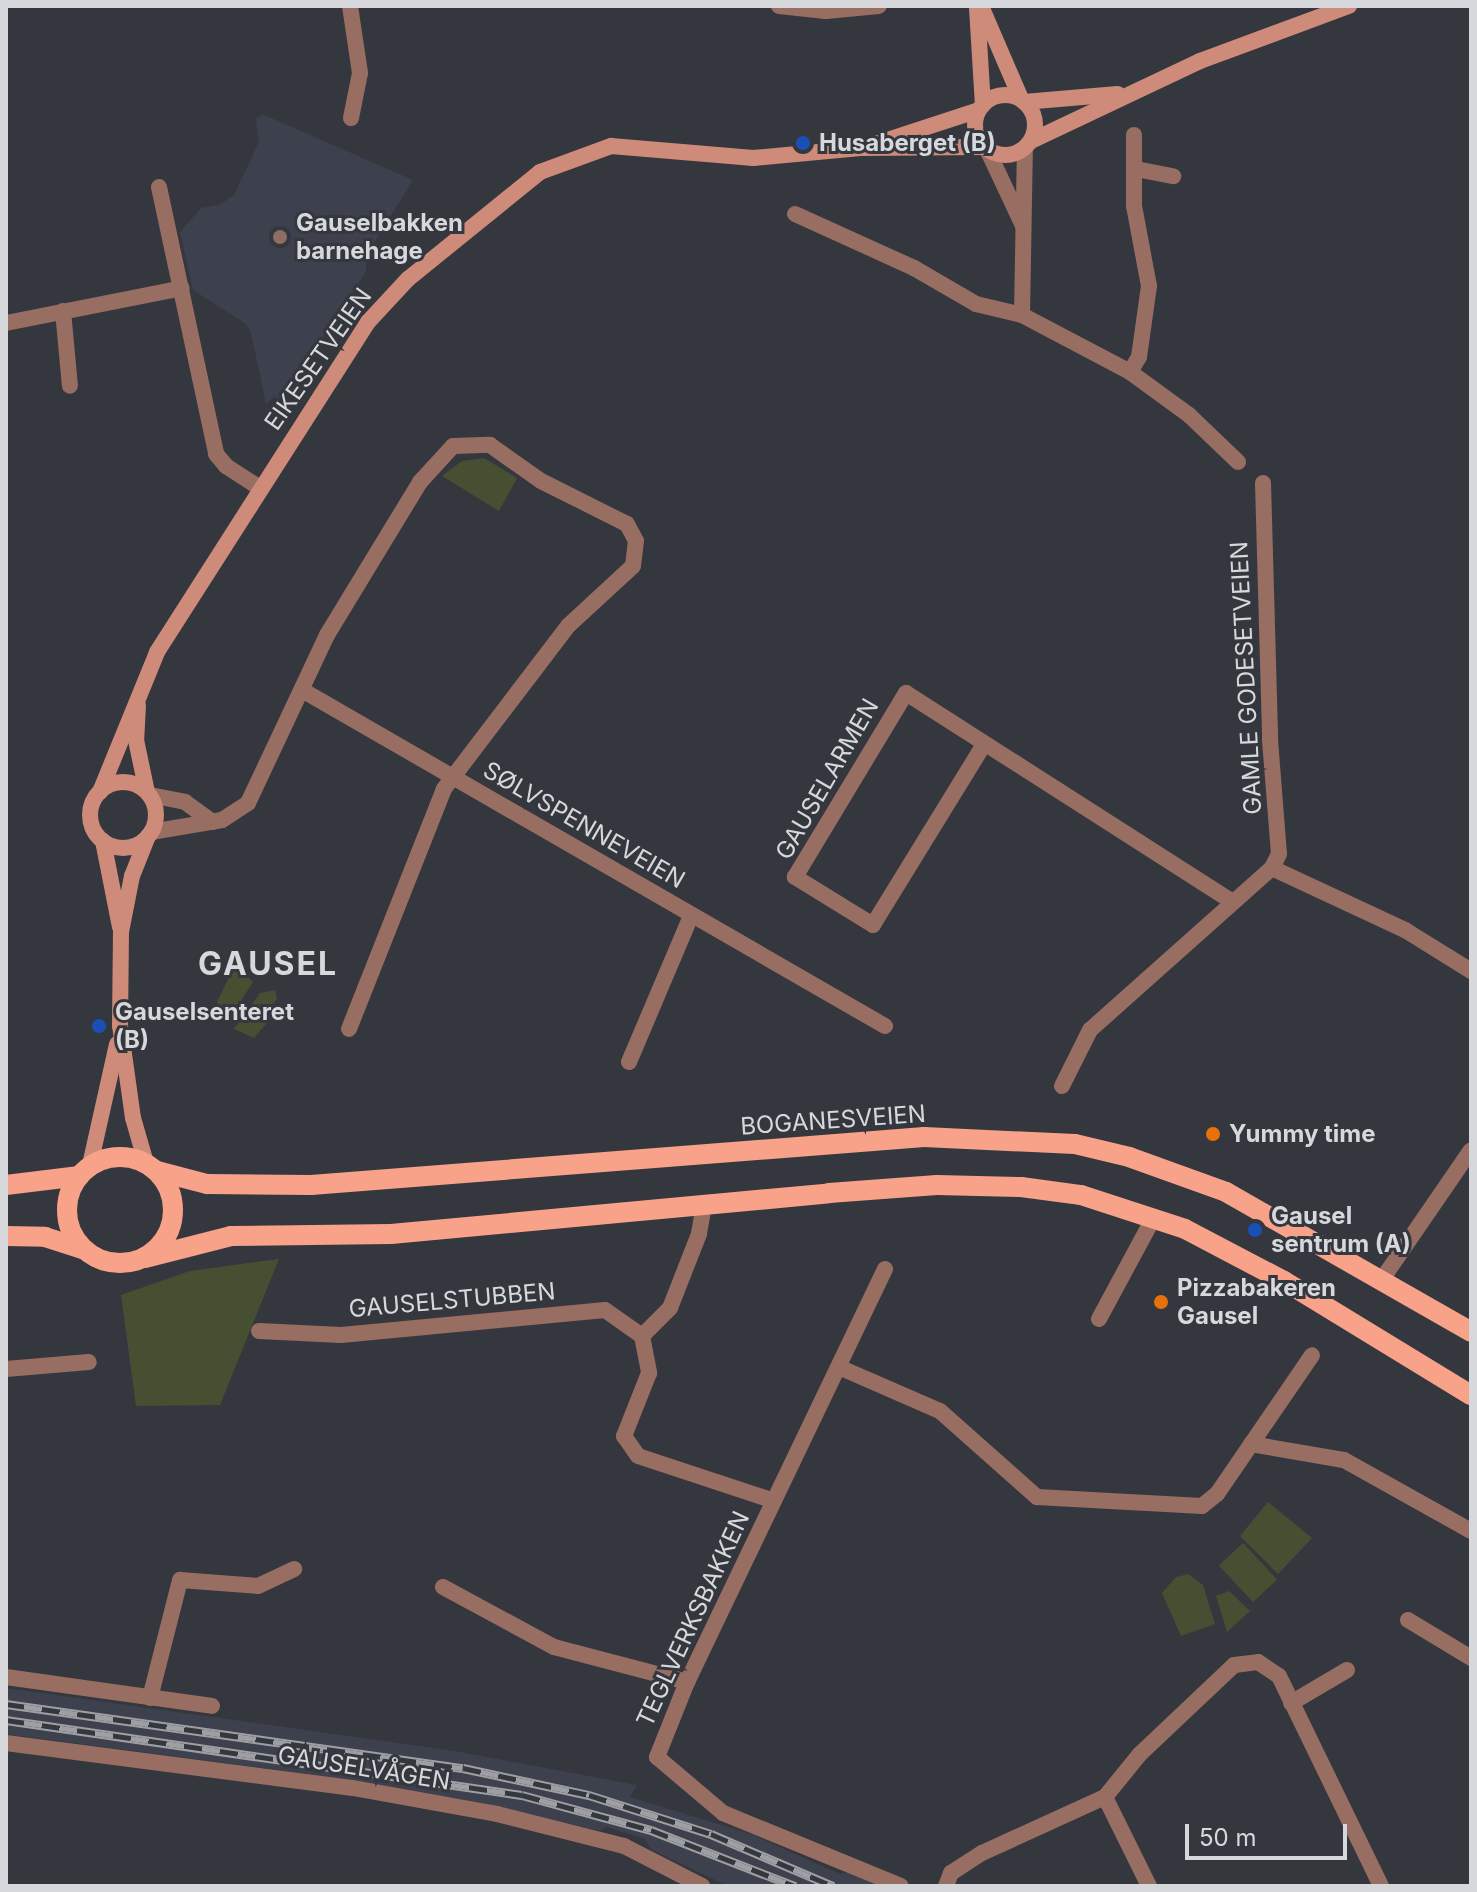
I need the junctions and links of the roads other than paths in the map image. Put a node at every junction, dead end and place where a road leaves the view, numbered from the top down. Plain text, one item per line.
1 (350, 6) edge
2 (779, 6) edge
3 (879, 6) edge
4 (979, 6) edge
5 (1349, 6) edge
6 (1127, 92) junction
7 (1022, 100) junction
8 (981, 108) junction
9 (351, 118) dead end
10 (1134, 135) dead end
11 (1028, 145) junction
12 (861, 148) junction
13 (986, 148) junction
14 (1136, 169) junction
15 (1173, 176) dead end
16 (159, 187) dead end
17 (795, 214) dead end
18 (1026, 231) junction
19 (182, 288) junction
20 (63, 311) junction
21 (1022, 315) junction
22 (6, 323) edge
23 (1130, 372) junction
24 (70, 386) dead end
25 (1238, 462) dead end
26 (1263, 483) dead end
27 (260, 488) junction
28 (302, 690) junction
29 (139, 692) junction
30 (983, 746) junction
31 (452, 775) junction
32 (100, 792) junction
33 (148, 793) junction
34 (213, 822) junction
35 (150, 834) junction
36 (103, 841) junction
37 (1272, 868) junction
38 (1231, 901) junction
39 (691, 916) junction
40 (121, 932) junction
41 (1471, 971) edge
42 (120, 1026) junction
43 (885, 1026) dead end
44 (349, 1029) dead end
45 (629, 1062) dead end
46 (1062, 1086) dead end
47 (1471, 1150) edge
48 (152, 1167) junction
49 (85, 1171) junction
50 (6, 1185) edge
51 (704, 1205) junction
52 (1154, 1217) junction
53 (6, 1236) edge
54 (83, 1249) junction
55 (145, 1258) junction
56 (885, 1269) dead end
57 (1383, 1278) junction
58 (1099, 1319) dead end
59 (259, 1331) dead end
60 (1471, 1332) edge
61 (642, 1336) junction
62 (1312, 1355) dead end
63 (89, 1362) dead end
64 (841, 1368) junction
65 (6, 1369) edge
66 (1471, 1395) edge
67 (1251, 1444) junction
68 (774, 1501) junction
69 (1471, 1531) edge
70 (294, 1569) dead end
71 (443, 1587) dead end
72 (1408, 1620) dead end
73 (1471, 1658) edge
74 (1347, 1670) dead end
75 (6, 1677) edge
76 (687, 1682) junction
77 (150, 1698) junction
78 (1291, 1703) junction
79 (212, 1706) dead end
80 (6, 1743) edge
81 (1105, 1797) junction
82 (702, 1886) edge
83 (901, 1886) edge
84 (946, 1886) edge
85 (1149, 1886) edge
86 (1381, 1886) edge

1 - 9 street
2 - 3 street
4 - 7 main road
4 - 8 main road
5 - 6 main road
6 - 7 main road
6 - 11 main road
7 - 8 main road
7 - 11 main road
8 - 12 main road, EIKESETVEIEN
8 - 13 main road
10 - 14 street
11 - 13 main road
11 - 18 street
12 - 13 main road, EIKESETVEIEN
12 - 27 main road, EIKESETVEIEN
13 - 18 street
14 - 15 street
14 - 23 street
16 - 19 street
17 - 21 street
18 - 21 street
19 - 20 street
19 - 27 street
20 - 22 street
20 - 24 street
21 - 23 street
23 - 25 street
26 - 37 street, GAMLE GODESETVEIEN
27 - 29 main road, EIKESETVEIEN
28 - 31 street, SØLVSPENNEVEIEN
28 - 31 street, SØLVSPENNEVEIEN
28 - 34 street
29 - 32 main road, EIKESETVEIEN
29 - 33 main road, EIKESETVEIEN
30 - 30 street, GAUSELARMEN
30 - 38 street, GAUSELARMEN
31 - 39 street, SØLVSPENNEVEIEN
31 - 44 street
32 - 33 main road
32 - 36 main road
33 - 34 street
33 - 35 main road
34 - 35 street
35 - 36 main road
35 - 40 main road
36 - 40 main road
37 - 38 street
37 - 41 street
38 - 46 street
39 - 43 street, SØLVSPENNEVEIEN
39 - 45 street, SØLVSPENNEVEIEN
40 - 42 main road
42 - 48 main road
42 - 49 main road
47 - 57 street
48 - 49 main road
48 - 55 main road
48 - 57 main road, BOGANESVEIEN
49 - 50 main road
49 - 54 main road
51 - 52 main road
51 - 55 main road
51 - 61 street
52 - 58 street
52 - 66 main road
53 - 54 main road
54 - 55 main road
56 - 64 street, TEGLVERKSBAKKEN
57 - 60 main road, BOGANESVEIEN
59 - 61 street, GAUSELSTUBBEN
61 - 68 street, TEGLVERKSBAKKEN
62 - 67 street
63 - 65 street
64 - 67 street
64 - 68 street, TEGLVERKSBAKKEN
67 - 69 street
68 - 76 street, TEGLVERKSBAKKEN
70 - 77 street
71 - 76 street
72 - 73 street
74 - 78 street
75 - 77 street
76 - 83 street, TEGLVERKSBAKKEN
77 - 79 street
78 - 81 street
78 - 86 street
80 - 82 street, GAUSELVÅGEN
81 - 84 street
81 - 85 street

